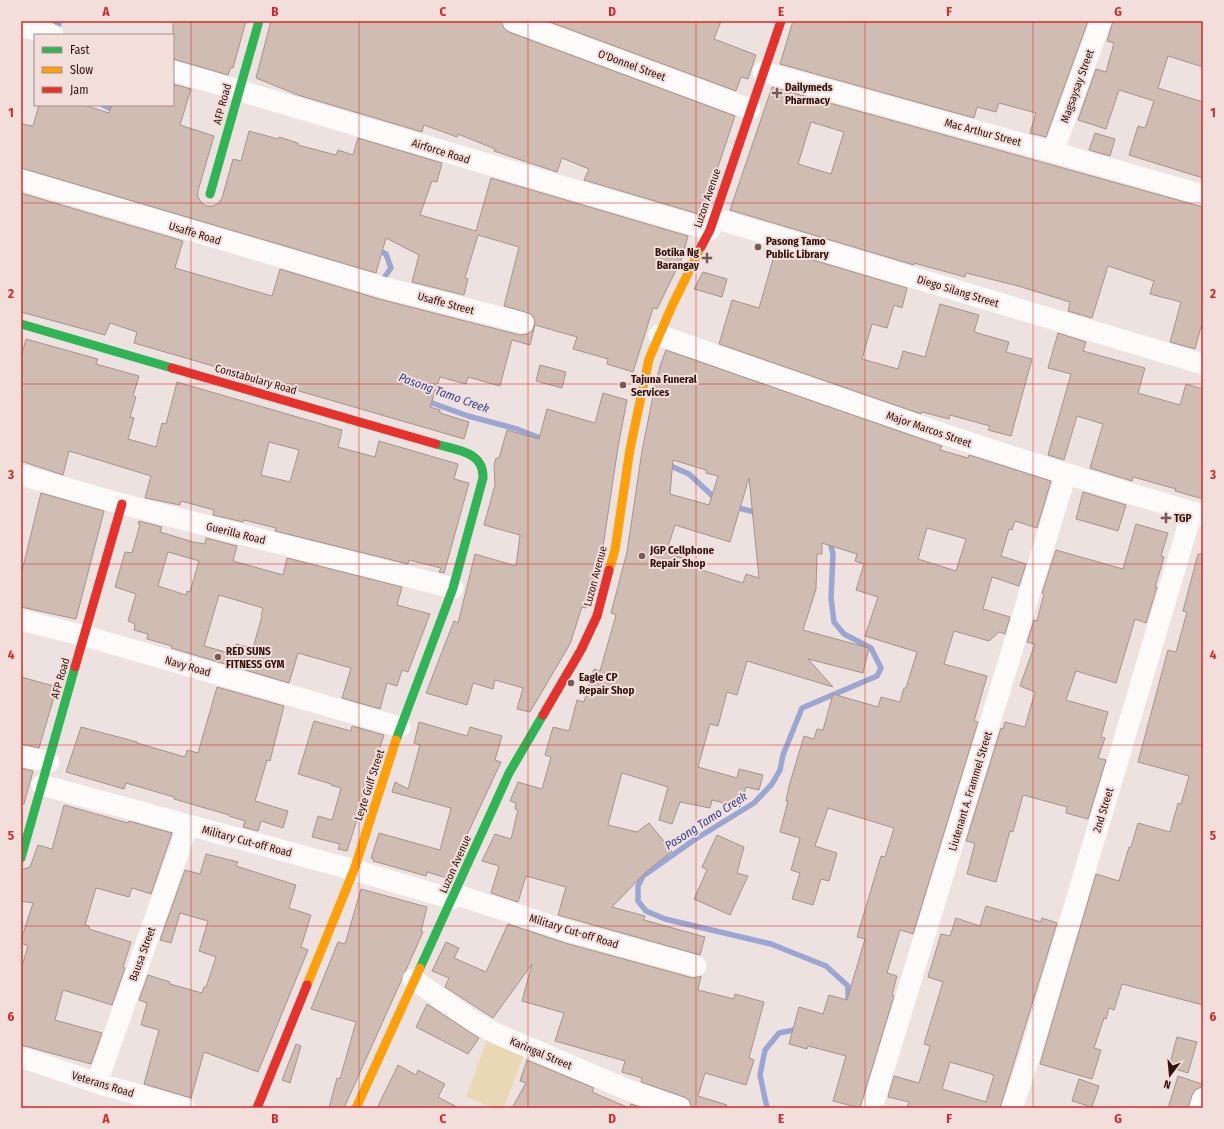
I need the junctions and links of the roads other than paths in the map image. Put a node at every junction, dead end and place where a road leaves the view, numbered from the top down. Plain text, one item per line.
1 (259, 21) edge
2 (513, 21) edge
3 (781, 21) edge
4 (1101, 21) edge
5 (22, 24) edge
6 (50, 34) edge
7 (174, 71) edge
8 (763, 72) junction
9 (238, 90) junction
10 (750, 109) junction
11 (1053, 152) junction
12 (21, 180) edge
13 (210, 194) dead end
14 (1203, 195) edge
15 (712, 224) junction
16 (376, 285) joint
17 (523, 323) dead end
18 (21, 324) edge
19 (659, 335) junction
20 (1203, 364) edge
21 (482, 464) joint
22 (1066, 474) junction
23 (21, 475) edge
24 (122, 504) junction
25 (1197, 513) edge
26 (453, 588) junction
27 (21, 620) edge
28 (84, 636) junction
29 (400, 727) junction
30 (21, 756) edge
31 (49, 762) junction
32 (42, 785) junction
33 (188, 825) junction
34 (21, 858) edge
35 (354, 870) junction
36 (453, 896) junction
37 (696, 966) dead end
38 (413, 979) junction
39 (21, 1057) edge
40 (97, 1083) junction
41 (1203, 1099) edge
42 (185, 1108) edge
43 (257, 1108) edge
44 (356, 1108) edge
45 (680, 1108) edge
46 (872, 1108) edge
47 (1012, 1108) edge
48 (1200, 1108) edge

1 - 9 street, AFP Road
2 - 10 street, O'Donnel Street
3 - 8 street, Luzon Avenue
4 - 11 street, Magsaysay Street
5 - 6 street
7 - 9 street, Airforce Road
8 - 10 street, Luzon Avenue
8 - 11 street, Mac Arthur Street
9 - 13 street, AFP Road
9 - 15 street, Airforce Road
10 - 15 street, Luzon Avenue
11 - 14 street, Mac Arthur Street
12 - 16 street, Usaffe Road
15 - 19 street, Luzon Avenue
15 - 20 street, Diego Silang Street
16 - 17 street, Usaffe Street
18 - 21 street, Constabulary Road
19 - 22 street, Major Marcos Street
19 - 36 street, Luzon Avenue
21 - 26 street, Leyte Gulf Street
22 - 25 street, Major Marcos Street
22 - 46 street, Liutenant A. Frammel Street
23 - 24 street, Guerilla Road
24 - 26 street, Guerilla Road
24 - 28 street, AFP Road
25 - 47 street, 2nd Street
26 - 29 street, Leyte Gulf Street
27 - 28 street, Navy Road
28 - 29 street, Navy Road
28 - 31 street, AFP Road
29 - 35 street, Leyte Gulf Street
30 - 31 street
31 - 32 street, AFP Road
32 - 33 street, Military Cut-off Road
32 - 34 street, AFP Road
33 - 35 street, Military Cut-off Road
33 - 40 street, Bausa Street
35 - 36 street, Military Cut-off Road
35 - 43 street, Leyte Gulf Street
36 - 37 street, Military Cut-off Road
36 - 38 street, Luzon Avenue
38 - 44 street, Luzon Avenue
38 - 45 street, Karingal Street
39 - 40 street, Veterans Road
40 - 42 street, Veterans Road
41 - 48 street

